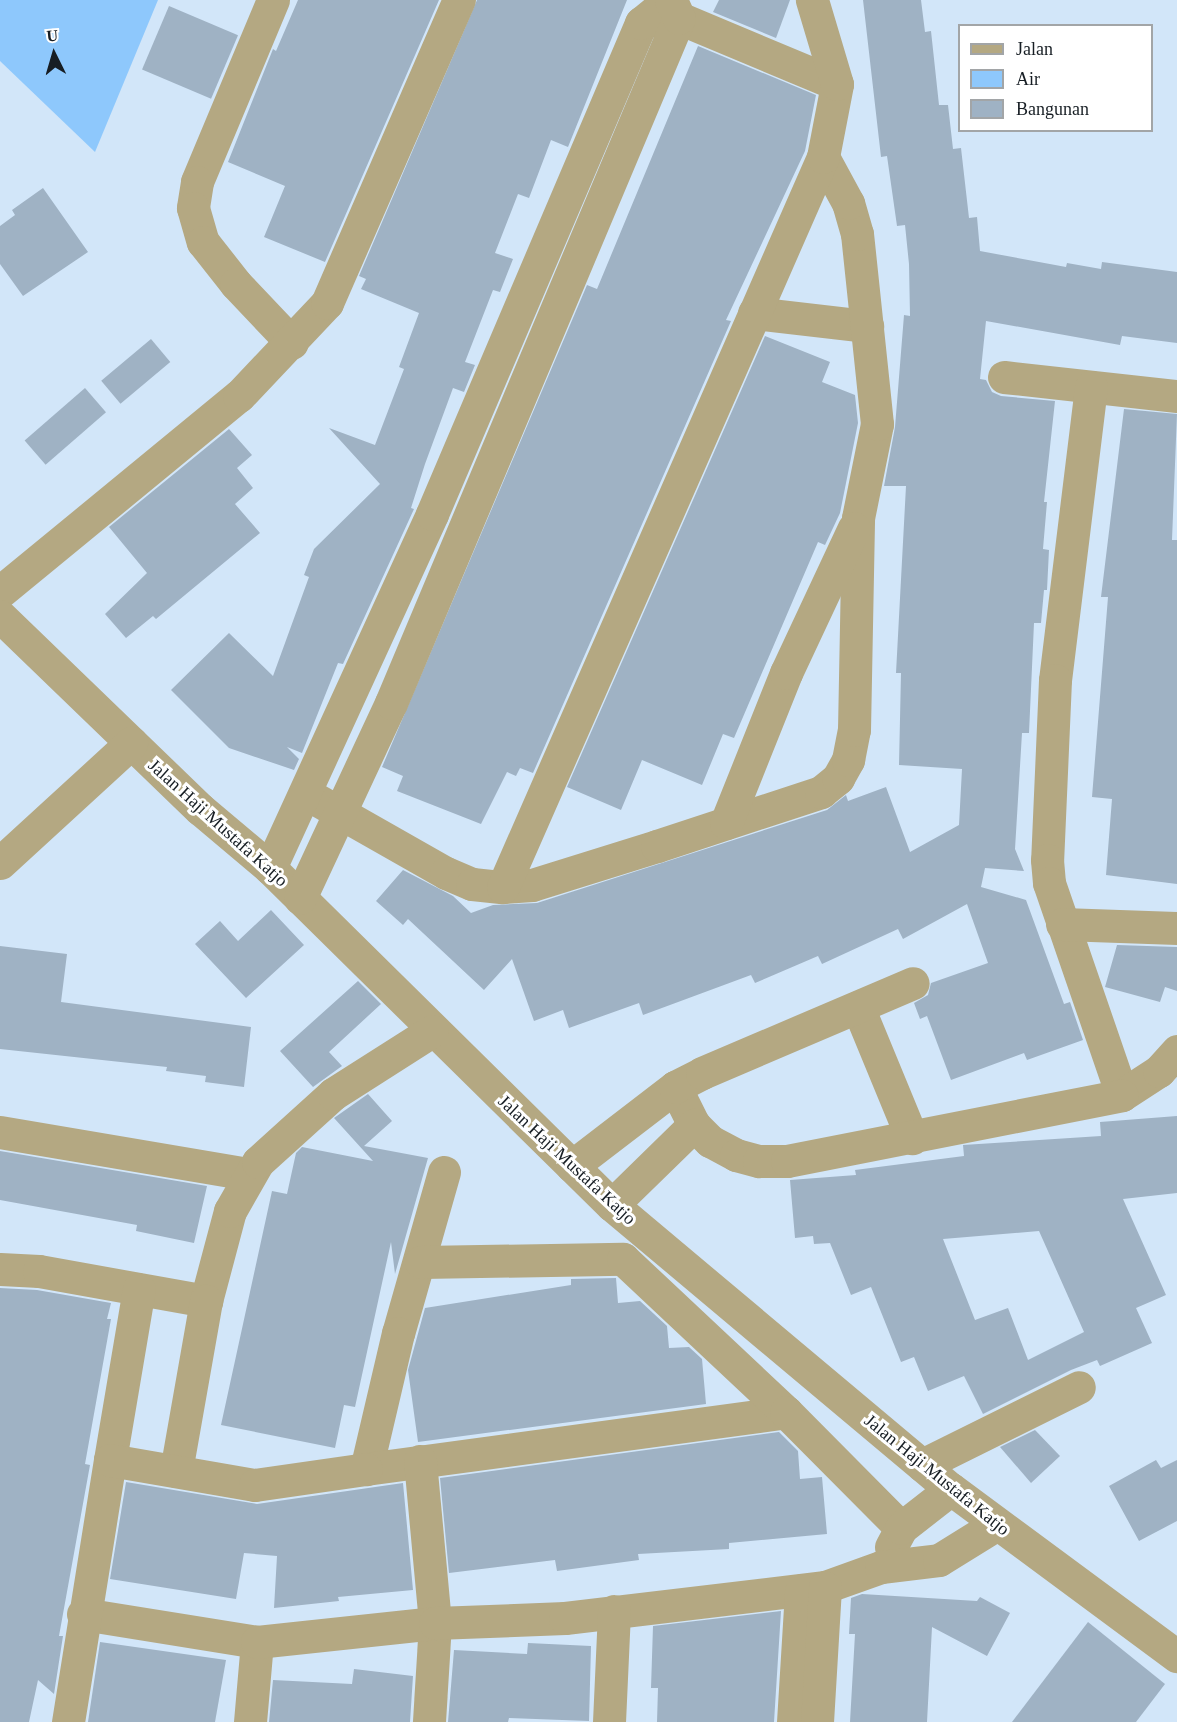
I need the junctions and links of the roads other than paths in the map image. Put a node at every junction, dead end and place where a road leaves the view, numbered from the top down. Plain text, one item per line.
1 (273, 0) edge
2 (459, 0) edge
3 (812, 0) edge
4 (673, 6) edge
5 (837, 84) junction
6 (823, 157) junction
7 (754, 313) junction
8 (867, 326) junction
9 (292, 343) junction
10 (1004, 377) dead end
11 (1091, 387) junction
12 (1177, 396) edge
13 (858, 518) junction
14 (0, 592) edge
15 (0, 616) edge
16 (132, 743) junction
17 (305, 794) junction
18 (339, 813) junction
19 (726, 823) junction
20 (0, 863) edge
21 (270, 868) junction
22 (503, 887) junction
23 (300, 898) junction
24 (1062, 924) junction
25 (1177, 928) edge
26 (913, 983) dead end
27 (858, 1007) junction
28 (432, 1031) junction
29 (1177, 1052) edge
30 (675, 1087) junction
31 (1122, 1095) junction
32 (694, 1125) junction
33 (0, 1132) edge
34 (912, 1138) junction
35 (572, 1166) junction
36 (444, 1172) dead end
37 (249, 1174) junction
38 (612, 1204) junction
39 (421, 1262) junction
40 (0, 1269) edge
41 (139, 1289) junction
42 (206, 1301) junction
43 (1079, 1387) dead end
44 (786, 1412) junction
45 (110, 1460) junction
46 (420, 1461) junction
47 (922, 1465) junction
48 (366, 1469) junction
49 (176, 1471) junction
50 (951, 1489) junction
51 (997, 1524) junction
52 (902, 1528) junction
53 (881, 1567) junction
54 (813, 1588) junction
55 (614, 1611) junction
56 (83, 1614) junction
57 (435, 1623) junction
58 (257, 1642) junction
59 (1177, 1656) edge
60 (68, 1722) edge
61 (250, 1722) edge
62 (429, 1722) edge
63 (609, 1722) edge
64 (793, 1722) edge
65 (817, 1722) edge

1 - 9 street
2 - 9 street
3 - 5 street
4 - 5 street
4 - 17 street
4 - 18 street
5 - 6 street
6 - 7 street
6 - 8 street
7 - 8 street
7 - 22 street
8 - 13 street
9 - 14 street
10 - 11 street
11 - 12 street
11 - 24 street
13 - 19 street
13 - 19 street
15 - 16 street, Jalan Haji Mustafa Katjo
16 - 20 street
16 - 21 street, Jalan Haji Mustafa Katjo
17 - 18 street
17 - 21 street
18 - 22 street
18 - 23 street
19 - 22 street
21 - 23 street, Jalan Haji Mustafa Katjo
23 - 28 street, Jalan Haji Mustafa Katjo
24 - 25 street
24 - 31 street
26 - 27 street
27 - 30 street
27 - 34 street
28 - 35 street, Jalan Haji Mustafa Katjo
28 - 37 street
29 - 31 street
30 - 32 street
30 - 35 street
31 - 34 street
32 - 34 street
32 - 38 street
33 - 37 street
35 - 38 street, Jalan Haji Mustafa Katjo
36 - 39 street
37 - 42 street
38 - 47 street, Jalan Haji Mustafa Katjo
39 - 44 street
39 - 48 street
40 - 41 street
41 - 42 street
41 - 45 street
42 - 49 street
43 - 47 street
44 - 46 street
44 - 52 street
45 - 49 street
45 - 56 street
46 - 48 street
46 - 57 street
47 - 50 street, Jalan Haji Mustafa Katjo
48 - 49 street
50 - 51 street, Jalan Haji Mustafa Katjo
50 - 52 street
51 - 53 street
51 - 59 street, Jalan Haji Mustafa Katjo
52 - 53 street
53 - 54 street
54 - 55 street
54 - 64 street
54 - 65 street
55 - 57 street
55 - 63 street
56 - 58 street
56 - 60 street
57 - 58 street
57 - 62 street
58 - 61 street

